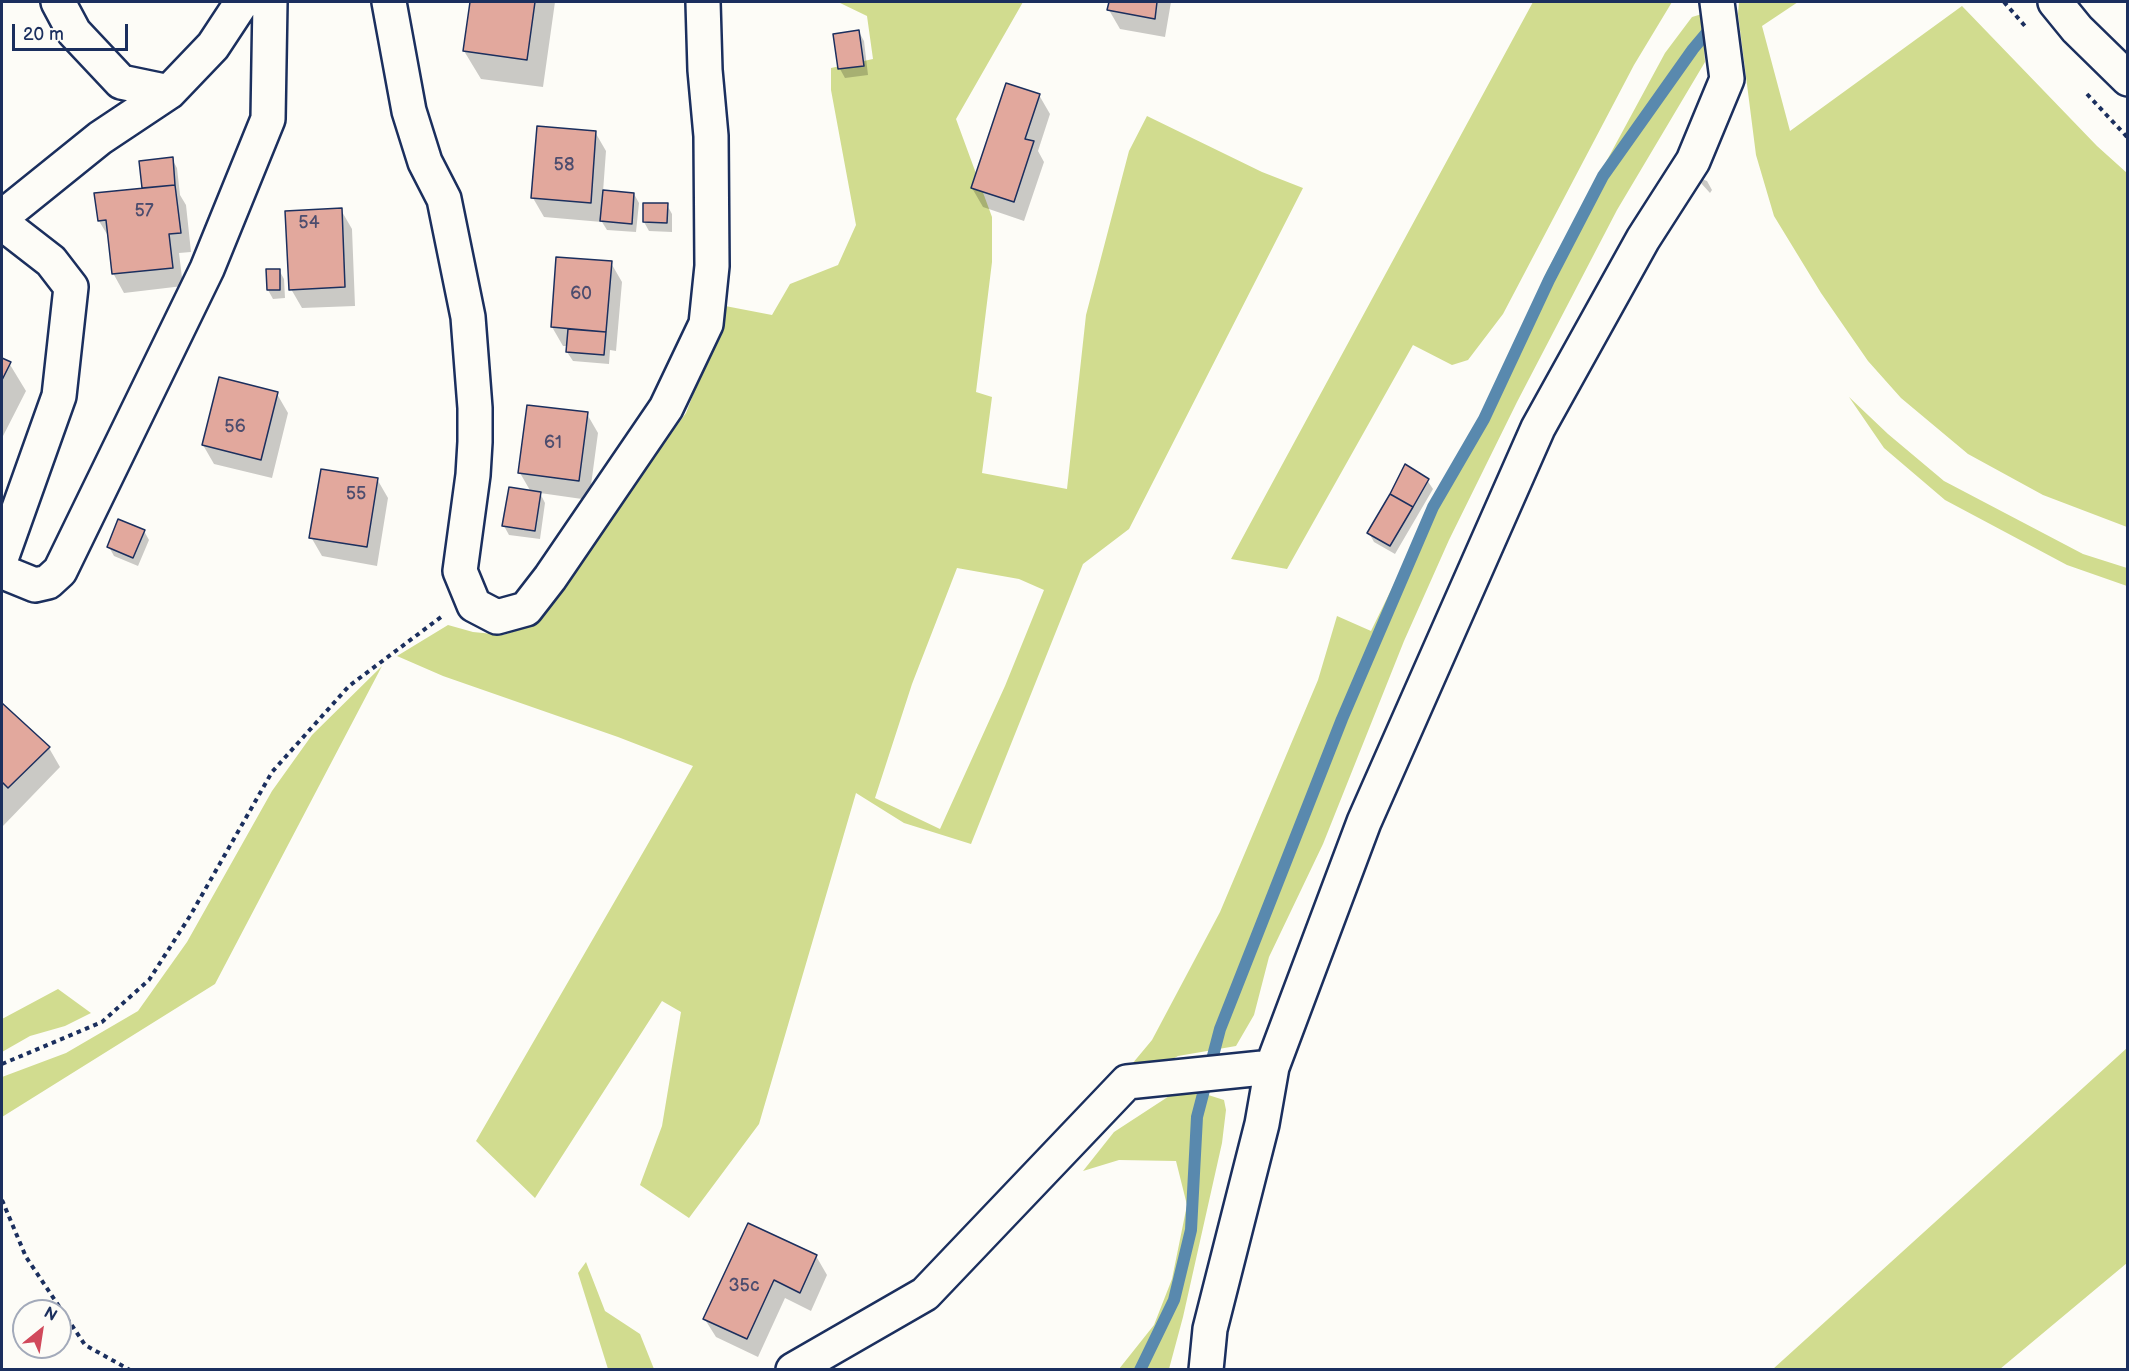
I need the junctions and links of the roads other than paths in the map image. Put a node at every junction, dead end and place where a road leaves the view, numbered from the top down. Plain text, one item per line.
1 (58, 2) edge
2 (242, 2) edge
3 (270, 2) edge
4 (389, 2) edge
5 (703, 2) edge
6 (1718, 2) edge
7 (2055, 2) edge
8 (2127, 79) edge
9 (169, 92) junction
10 (2, 217) edge
11 (2, 223) edge
12 (2, 555) edge
13 (2, 565) edge
14 (1272, 1067) junction
15 (793, 1370) edge
16 (1206, 1370) edge

1 - 9 street
2 - 9 street
3 - 13 street
4 - 5 street
6 - 14 street
7 - 8 street
9 - 10 street
11 - 12 street
14 - 15 street
14 - 16 street

